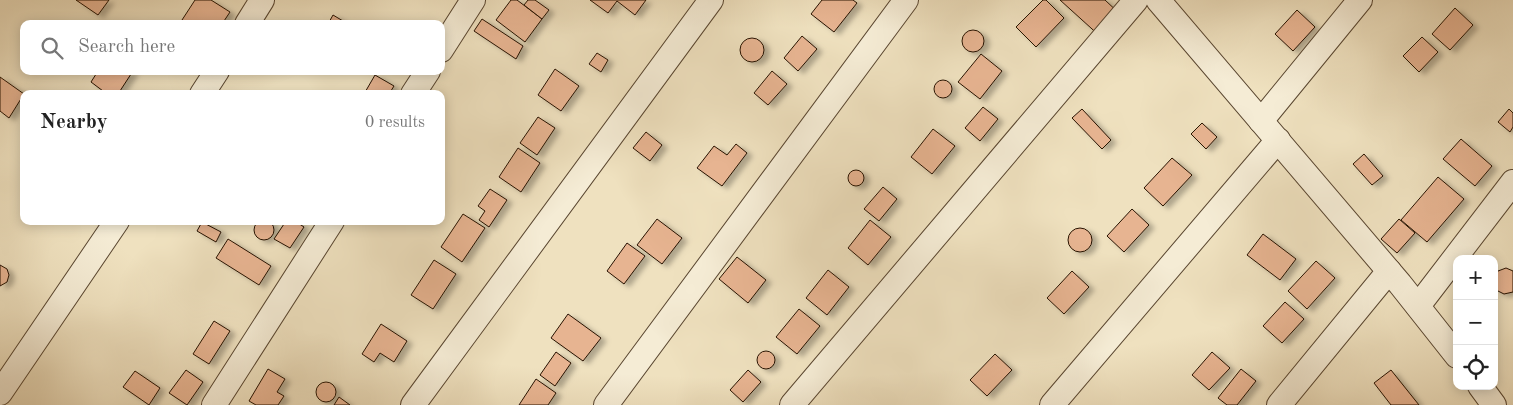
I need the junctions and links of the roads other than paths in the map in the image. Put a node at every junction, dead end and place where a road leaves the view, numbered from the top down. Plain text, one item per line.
1 (262, 0) edge
2 (473, 0) edge
3 (711, 0) edge
4 (906, 0) edge
5 (1136, 0) edge
6 (1158, 0) edge
7 (1360, 0) edge
8 (250, 20) edge
9 (445, 44) edge
10 (214, 75) edge
11 (425, 75) edge
12 (205, 90) edge
13 (416, 90) edge
14 (1261, 121) junction
15 (1278, 140) junction
16 (1513, 182) edge
17 (114, 225) edge
18 (329, 225) edge
19 (1389, 271) junction
20 (1418, 306) junction
21 (1453, 351) edge
22 (1483, 390) edge
23 (0, 393) edge
24 (214, 405) edge
25 (413, 405) edge
26 (606, 405) edge
27 (792, 405) edge
28 (1052, 405) edge
29 (1279, 405) edge
30 (1494, 405) edge

1 - 8 street
2 - 9 street
3 - 25 street
4 - 26 street
5 - 27 street
6 - 14 street
7 - 14 street
10 - 12 street
11 - 13 street
14 - 15 street
15 - 19 street
15 - 28 street
16 - 20 street
17 - 23 street
18 - 24 street
19 - 20 street
19 - 29 street
20 - 21 street
22 - 30 street

